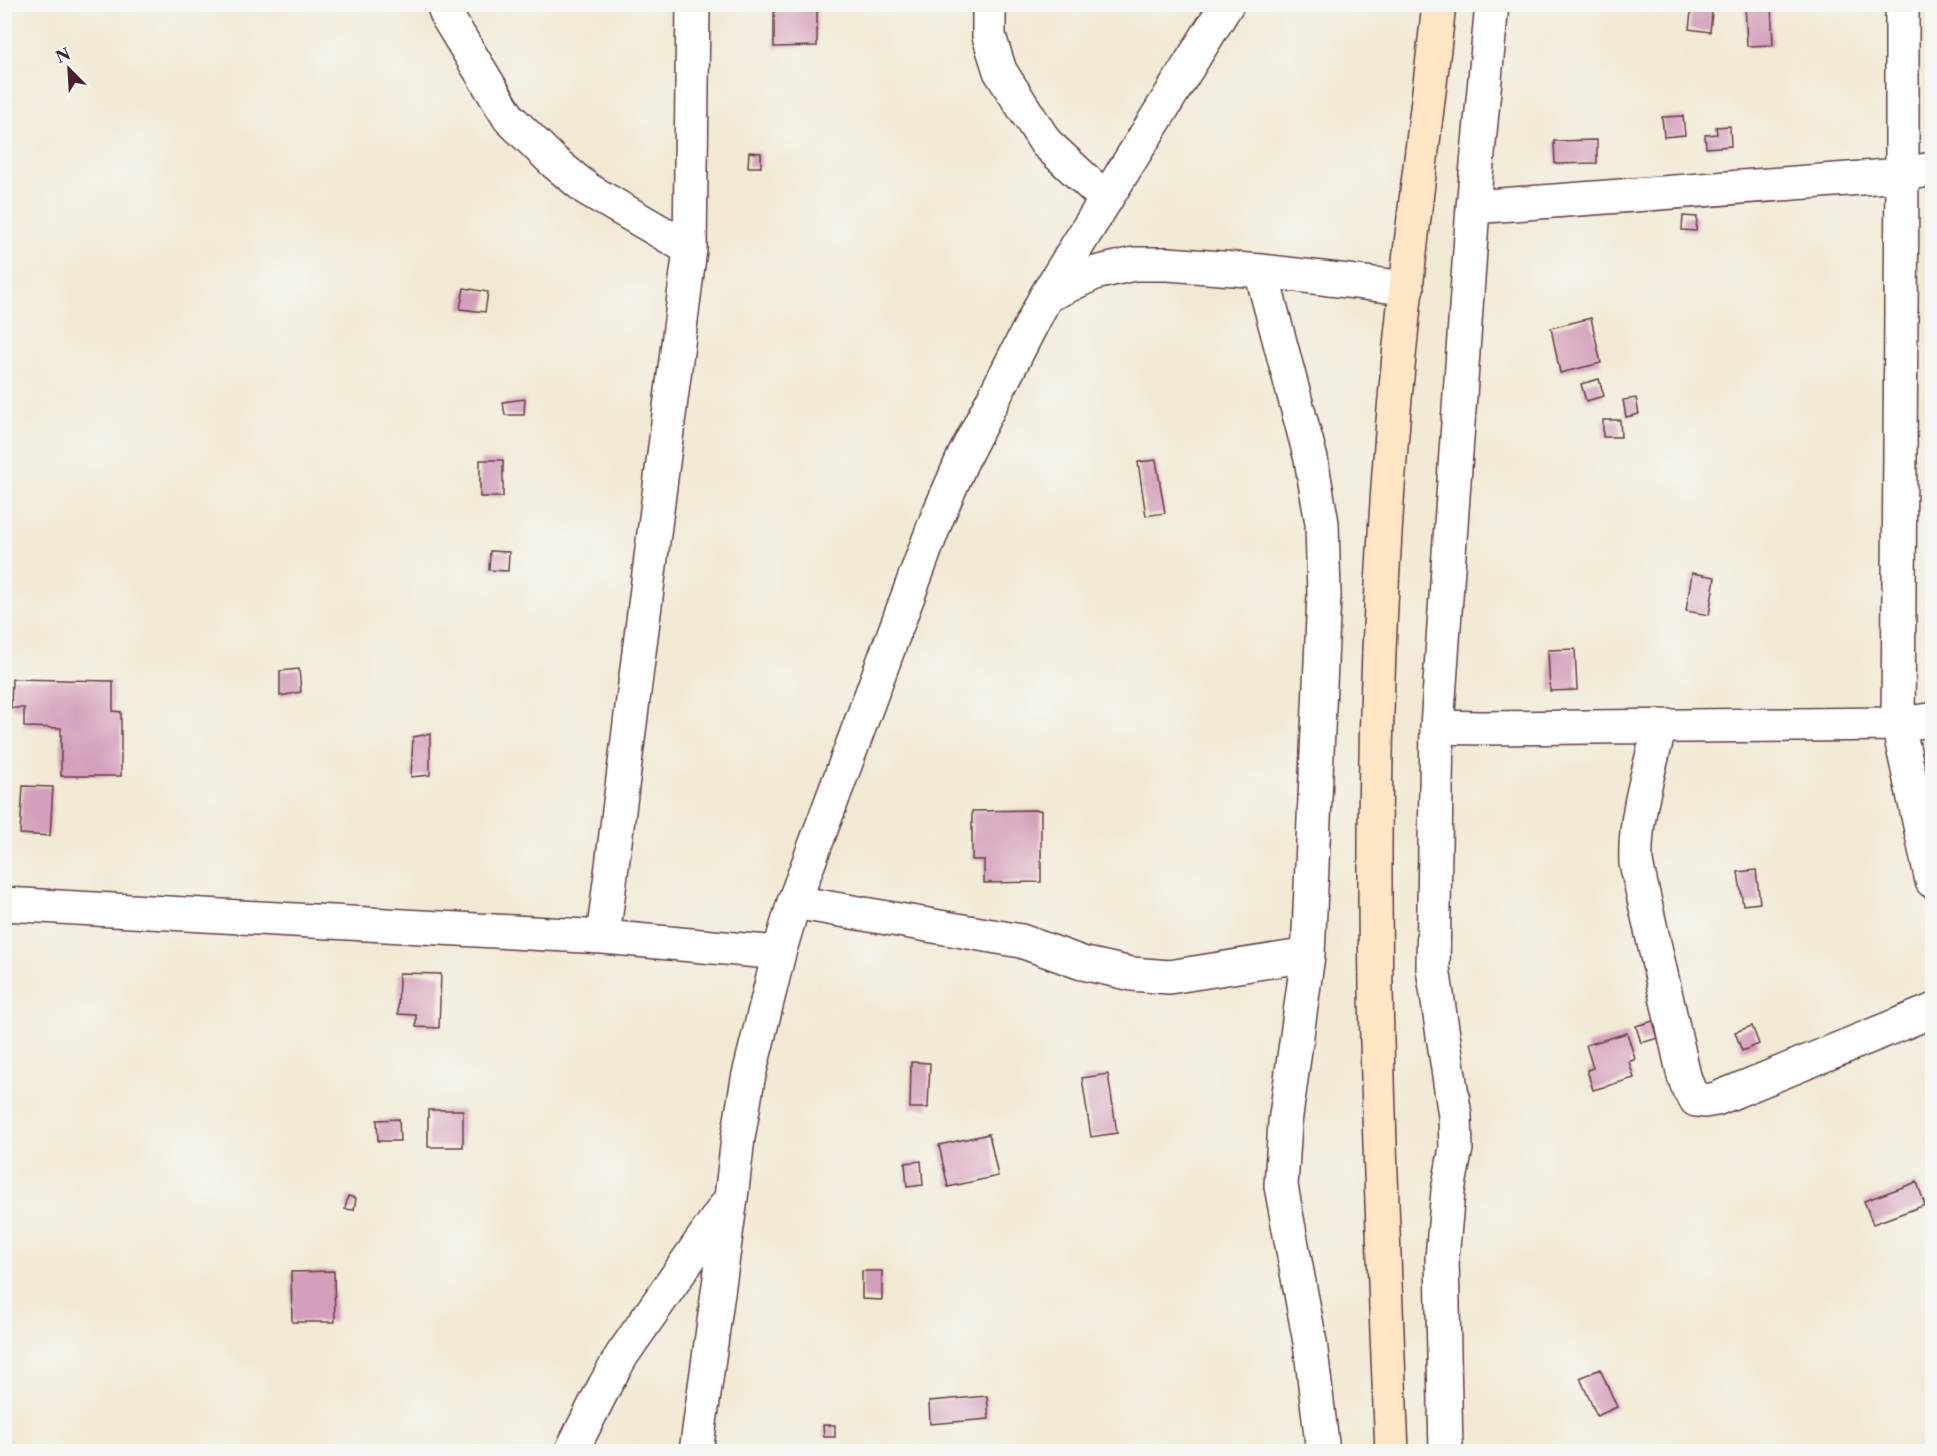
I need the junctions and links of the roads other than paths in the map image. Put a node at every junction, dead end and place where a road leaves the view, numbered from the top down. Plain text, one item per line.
1 (443, 4) edge
2 (693, 4) edge
3 (989, 4) edge
4 (1227, 4) edge
5 (1439, 4) edge
6 (1492, 4) edge
7 (1902, 4) edge
8 (1917, 172) edge
9 (1106, 199) junction
10 (1473, 207) junction
11 (690, 249) junction
12 (1261, 271) junction
13 (1407, 288) junction
14 (1046, 296) junction
15 (1932, 720) edge
16 (1898, 724) junction
17 (1660, 726) junction
18 (1437, 727) junction
19 (1932, 881) edge
20 (794, 902) junction
21 (4, 904) edge
22 (603, 937) junction
23 (779, 952) junction
24 (1308, 955) junction
25 (1932, 1011) edge
26 (731, 1198) junction
27 (571, 1452) edge
28 (696, 1452) edge
29 (1323, 1452) edge
30 (1392, 1452) edge
31 (1446, 1452) edge

1 - 11 street
2 - 11 street
3 - 9 street
4 - 9 street
5 - 13 main road
6 - 10 street
7 - 8 street
8 - 10 street
8 - 16 street
9 - 14 street
10 - 18 street
11 - 22 street
12 - 13 street
12 - 14 street
12 - 24 street
13 - 30 main road
14 - 20 street
15 - 16 street
16 - 17 street
16 - 19 street
17 - 18 street
17 - 25 street
18 - 31 street
20 - 23 street
20 - 24 street
21 - 22 street
22 - 23 street
23 - 26 street
24 - 29 street
26 - 27 street
26 - 28 street

